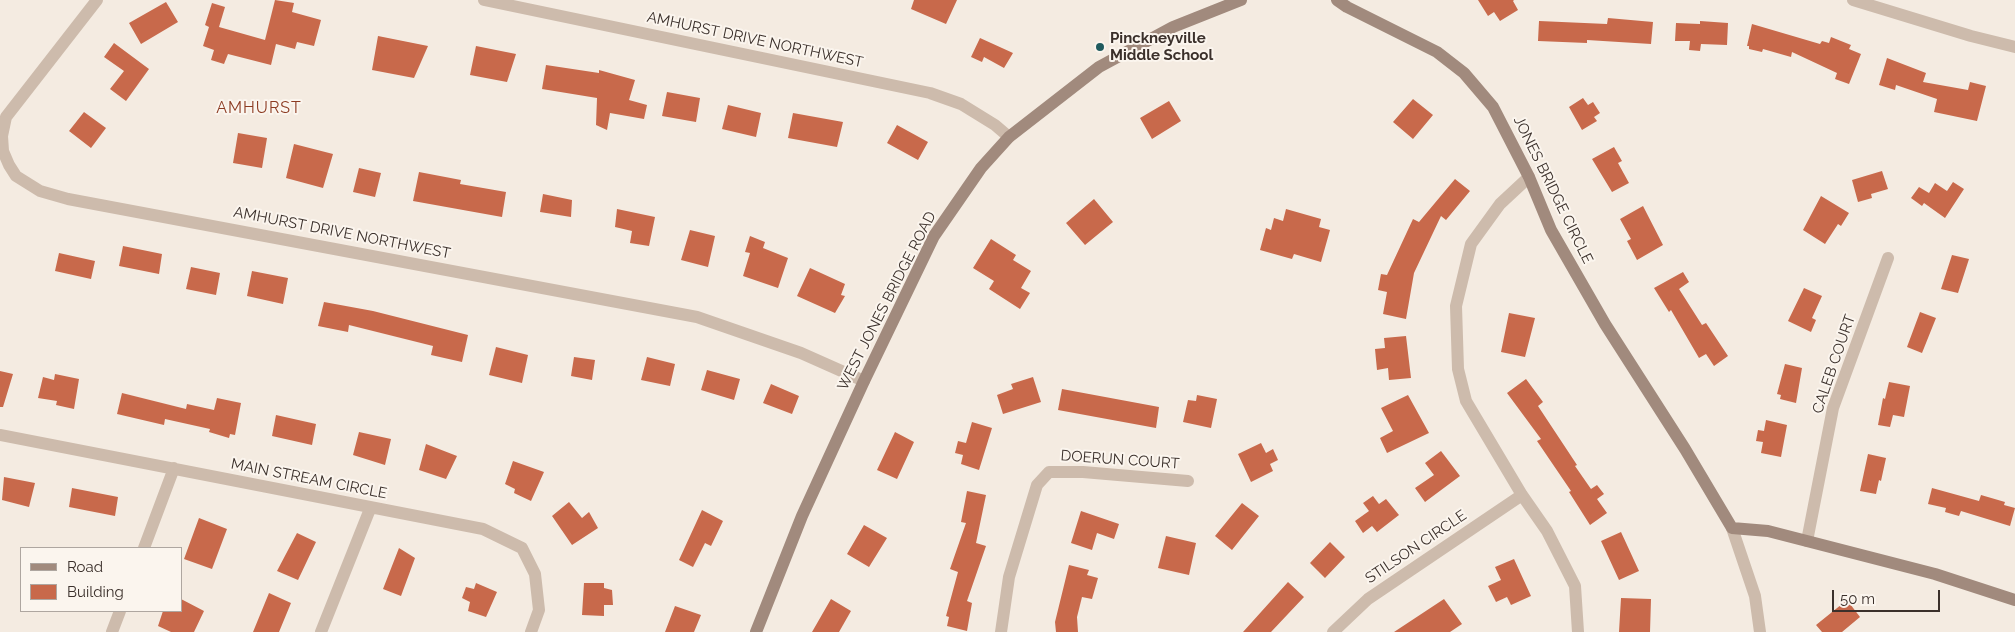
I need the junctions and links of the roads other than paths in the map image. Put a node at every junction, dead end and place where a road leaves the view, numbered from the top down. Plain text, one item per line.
1 (97, 0) edge
2 (484, 0) edge
3 (1241, 0) edge
4 (1337, 0) edge
5 (1853, 0) edge
6 (2015, 46) edge
7 (1009, 137) junction
8 (1529, 177) junction
9 (1888, 258) dead end
10 (864, 381) junction
11 (0, 435) edge
12 (174, 468) junction
13 (1188, 481) dead end
14 (1522, 495) junction
15 (370, 509) junction
16 (1732, 528) junction
17 (1807, 541) junction
18 (144, 547) edge
19 (2015, 600) edge
20 (120, 612) edge
21 (112, 632) edge
22 (321, 632) edge
23 (531, 632) edge
24 (756, 632) edge
25 (1001, 632) edge
26 (1333, 632) edge
27 (1578, 632) edge
28 (1760, 632) edge

1 - 10 street, AMHURST DRIVE NORTHWEST
2 - 7 street, AMHURST DRIVE NORTHWEST
3 - 7 street, WEST JONES BRIDGE ROAD
4 - 8 street, JONES BRIDGE CIRCLE
5 - 6 street
7 - 10 street, WEST JONES BRIDGE ROAD
8 - 14 street
8 - 16 street, JONES BRIDGE CIRCLE
9 - 17 street, CALEB COURT
10 - 24 street, WEST JONES BRIDGE ROAD
11 - 12 street, MAIN STREAM CIRCLE
12 - 15 street, MAIN STREAM CIRCLE
12 - 18 street
13 - 25 street, DOERUN COURT
14 - 26 street, STILSON CIRCLE
14 - 27 street
15 - 22 street
15 - 23 street, MAIN STREAM CIRCLE
16 - 17 street
16 - 28 street
17 - 19 street
20 - 21 street

